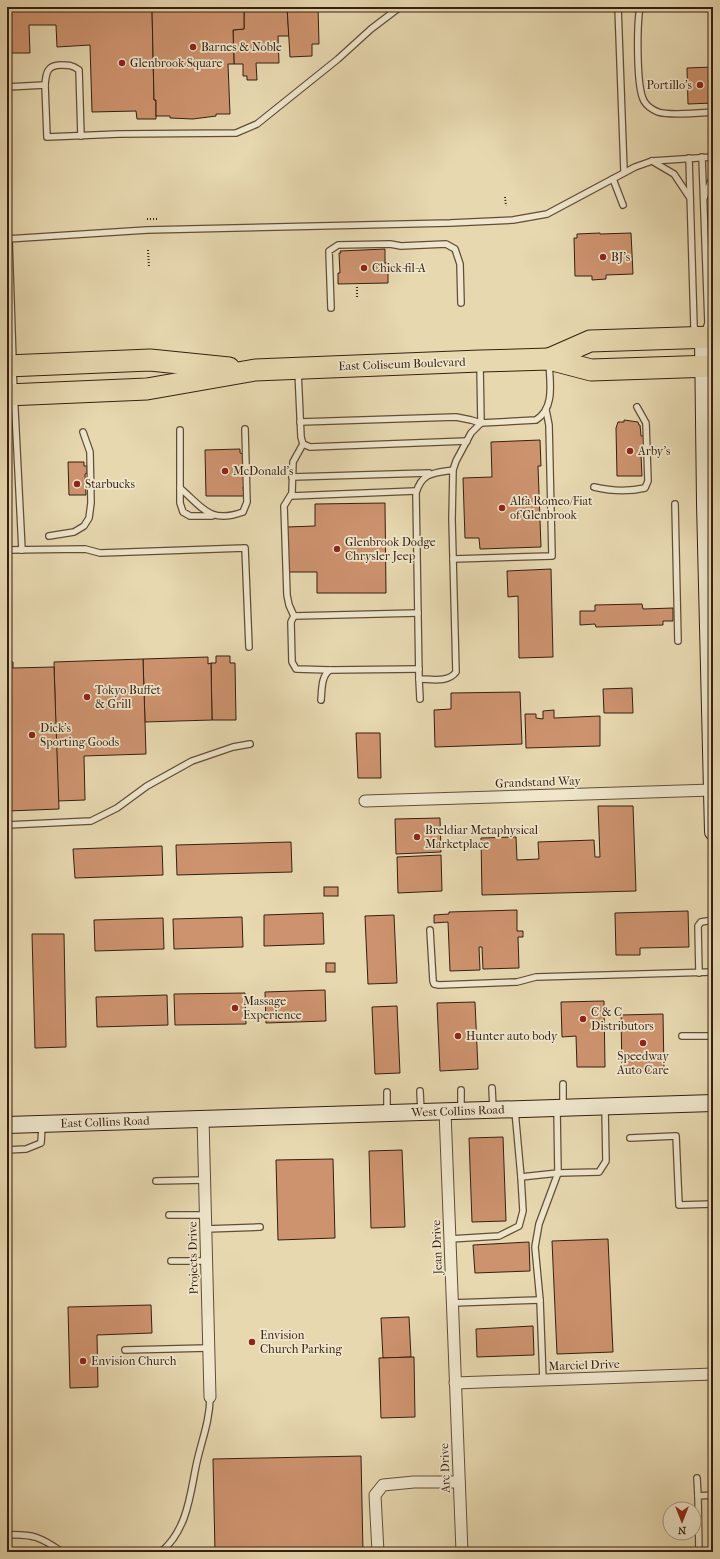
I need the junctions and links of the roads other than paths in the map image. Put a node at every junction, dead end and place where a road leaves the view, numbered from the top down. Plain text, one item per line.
1 (400, 7) edge
2 (618, 7) edge
3 (640, 7) edge
4 (45, 85) junction
5 (7, 87) edge
6 (713, 112) edge
7 (81, 136) junction
8 (713, 157) edge
9 (689, 158) junction
10 (702, 158) junction
11 (652, 161) junction
12 (624, 171) junction
13 (713, 176) edge
14 (613, 179) junction
15 (690, 198) junction
16 (704, 200) junction
17 (623, 206) dead end
18 (8, 239) edge
19 (461, 303) dead end
20 (331, 308) dead end
21 (708, 337) edge
22 (549, 359) junction
23 (480, 361) junction
24 (10, 366) edge
25 (708, 366) edge
26 (298, 369) junction
27 (255, 370) junction
28 (11, 394) edge
29 (637, 407) dead end
30 (546, 410) junction
31 (300, 422) junction
32 (481, 423) junction
33 (245, 429) dead end
34 (180, 430) dead end
35 (83, 432) dead end
36 (467, 441) junction
37 (303, 444) junction
38 (453, 470) junction
39 (433, 473) junction
40 (292, 477) junction
41 (594, 487) dead end
42 (180, 488) junction
43 (416, 491) junction
44 (291, 496) junction
45 (675, 504) dead end
46 (709, 513) edge
47 (216, 516) junction
48 (49, 536) dead end
49 (7, 550) edge
50 (22, 550) junction
51 (453, 559) junction
52 (418, 613) junction
53 (294, 616) junction
54 (678, 641) dead end
55 (249, 647) dead end
56 (711, 663) edge
57 (419, 669) junction
58 (330, 670) junction
59 (419, 679) junction
60 (420, 699) dead end
61 (321, 700) dead end
62 (250, 744) dead end
63 (712, 790) junction
64 (365, 801) dead end
65 (7, 824) edge
66 (713, 824) edge
67 (713, 832) edge
68 (713, 920) edge
69 (430, 930) dead end
70 (713, 972) edge
71 (699, 973) junction
72 (682, 1036) dead end
73 (713, 1036) edge
74 (563, 1084) dead end
75 (492, 1088) dead end
76 (461, 1090) dead end
77 (420, 1091) dead end
78 (387, 1092) dead end
79 (713, 1103) edge
80 (605, 1106) junction
81 (560, 1108) junction
82 (515, 1109) junction
83 (493, 1110) junction
84 (445, 1111) junction
85 (462, 1111) junction
86 (421, 1112) junction
87 (387, 1113) junction
88 (203, 1118) junction
89 (42, 1124) junction
90 (7, 1125) edge
91 (630, 1138) dead end
92 (7, 1150) edge
93 (558, 1173) junction
94 (520, 1177) junction
95 (205, 1180) junction
96 (156, 1181) dead end
97 (713, 1204) edge
98 (169, 1215) dead end
99 (206, 1215) junction
100 (260, 1228) dead end
101 (206, 1229) junction
102 (450, 1238) junction
103 (171, 1261) dead end
104 (207, 1261) junction
105 (540, 1300) junction
106 (452, 1303) junction
107 (208, 1348) junction
108 (125, 1350) dead end
109 (713, 1374) edge
110 (543, 1380) junction
111 (455, 1383) junction
112 (210, 1397) joint
113 (697, 1478) dead end
114 (459, 1482) junction
115 (713, 1495) edge
116 (698, 1496) junction
117 (7, 1535) edge
118 (62, 1552) edge
119 (162, 1552) edge
120 (378, 1552) edge
121 (462, 1552) edge
122 (699, 1552) edge

1 - 7 lane
2 - 12 lane
3 - 6 lane
4 - 5 lane
4 - 7 lane
4 - 7 lane
8 - 10 lane
9 - 10 lane
9 - 11 lane
9 - 15 lane
10 - 16 lane
11 - 12 lane
11 - 15 lane
12 - 14 lane
13 - 16 lane
14 - 17 lane
14 - 18 lane
15 - 21 lane
16 - 21 lane
18 - 24 lane
19 - 20 lane
21 - 22 highway, East Coliseum Boulevard
21 - 25 street
22 - 23 highway, East Coliseum Boulevard
22 - 25 highway, East Coliseum Boulevard
22 - 30 lane
23 - 26 highway, East Coliseum Boulevard
23 - 32 lane
24 - 27 highway, East Coliseum Boulevard
24 - 28 lane
25 - 46 street
26 - 27 highway, East Coliseum Boulevard
26 - 31 lane
27 - 28 highway, East Coliseum Boulevard
28 - 50 lane
29 - 41 lane
30 - 32 lane
30 - 51 lane
31 - 32 lane
31 - 37 lane
32 - 36 lane
33 - 47 lane
34 - 42 lane
35 - 48 lane
36 - 37 lane
36 - 38 lane
37 - 40 lane
38 - 39 lane
38 - 51 lane
39 - 40 lane
39 - 43 lane
40 - 44 lane
42 - 47 lane
42 - 47 lane
43 - 44 lane
43 - 52 lane
44 - 53 lane
45 - 54 lane
46 - 56 street
49 - 50 lane
50 - 55 lane
51 - 59 lane
52 - 53 lane
52 - 57 lane
53 - 58 lane
56 - 63 street
57 - 58 lane
57 - 59 lane
58 - 61 lane
59 - 60 lane
62 - 65 lane
63 - 64 street, Grandstand Way
63 - 66 street
66 - 67 street
68 - 71 lane
69 - 71 lane
70 - 71 lane
72 - 73 lane
74 - 81 lane
75 - 83 lane
76 - 85 lane
77 - 86 lane
78 - 87 lane
79 - 80 street, West Collins Road
80 - 81 street, West Collins Road
80 - 93 lane
81 - 82 street, West Collins Road
81 - 93 lane
82 - 83 street, West Collins Road
82 - 94 lane
83 - 85 street, West Collins Road
84 - 85 street, West Collins Road
84 - 86 street, West Collins Road
84 - 102 street, Jean Drive
86 - 87 street, West Collins Road
87 - 88 street, West Collins Road
88 - 89 street, East Collins Road
88 - 95 street, Projects Drive
89 - 90 street, East Collins Road
89 - 92 lane
91 - 97 lane
93 - 94 lane
93 - 105 lane
94 - 102 lane
95 - 96 lane
95 - 99 street, Projects Drive
98 - 99 lane
99 - 101 street, Projects Drive
100 - 101 lane
101 - 104 street, Projects Drive
102 - 106 street, Jean Drive
103 - 104 lane
104 - 107 street, Projects Drive
105 - 106 lane
105 - 110 lane
106 - 111 street, Jean Drive
107 - 108 lane
107 - 112 street, Projects Drive
109 - 110 street, Marciel Drive
110 - 111 street, Marciel Drive
111 - 114 street, Arc Drive
112 - 119 lane
113 - 116 lane
114 - 120 street
114 - 121 street, Arc Drive
115 - 116 lane
116 - 122 lane
117 - 118 lane

